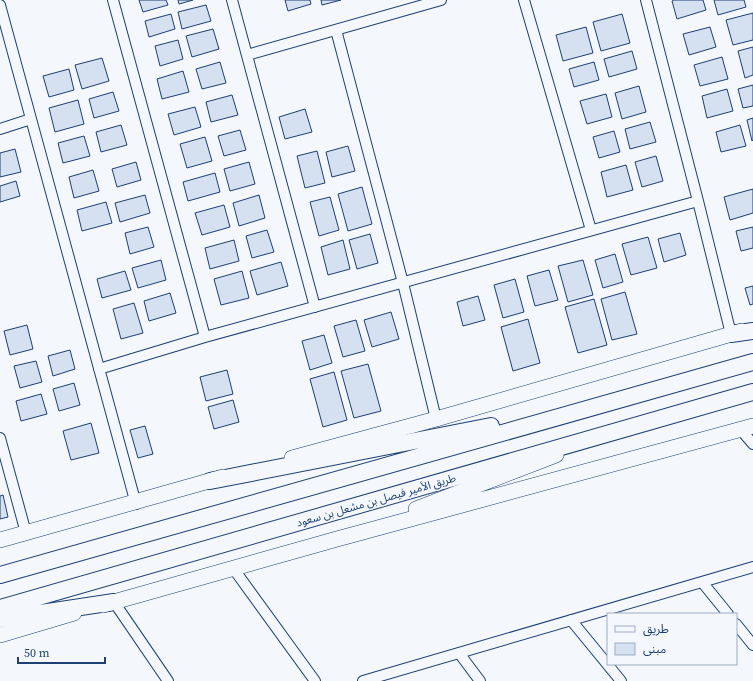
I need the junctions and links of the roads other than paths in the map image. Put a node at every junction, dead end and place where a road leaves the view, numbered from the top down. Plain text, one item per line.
1 (113, 0) edge
2 (232, 0) edge
3 (441, 0) edge
4 (524, 0) edge
5 (646, 0) edge
6 (0, 6) edge
7 (336, 30) junction
8 (247, 56) junction
9 (31, 119) junction
10 (0, 129) edge
11 (698, 201) junction
12 (591, 230) junction
13 (403, 283) junction
14 (315, 307) junction
15 (753, 328) edge
16 (753, 331) edge
17 (731, 334) junction
18 (205, 338) junction
19 (753, 362) edge
20 (99, 369) junction
21 (753, 392) edge
22 (599, 405) junction
23 (436, 419) junction
24 (747, 428) edge
25 (622, 430) junction
26 (0, 438) edge
27 (753, 444) edge
28 (210, 481) junction
29 (135, 503) junction
30 (26, 533) junction
31 (337, 539) junction
32 (0, 540) edge
33 (753, 567) edge
34 (233, 568) junction
35 (0, 575) edge
36 (702, 582) junction
37 (114, 602) junction
38 (0, 608) edge
39 (727, 613) edge
40 (0, 619) edge
41 (572, 620) junction
42 (737, 625) edge
43 (0, 635) edge
44 (753, 645) edge
45 (459, 653) junction
46 (607, 664) edge
47 (608, 665) edge
48 (168, 681) edge
49 (315, 681) edge
50 (363, 681) edge
51 (480, 681) edge
52 (621, 681) edge

1 - 18 street
2 - 8 street
3 - 7 street
4 - 12 street
5 - 11 street
6 - 9 street
7 - 8 street
7 - 13 street
8 - 14 street
9 - 10 street
9 - 20 street
11 - 12 street
11 - 17 street
12 - 13 street
13 - 14 street
13 - 23 street
14 - 18 street
15 - 17 main road
16 - 17 main road
17 - 23 main road
18 - 20 street
19 - 22 main road
20 - 29 street
21 - 25 main road, طريق الأمير فيصل بن مشعل بن سعود
22 - 28 main road
22 - 35 main road
23 - 28 main road
24 - 27 street
24 - 31 main road
25 - 31 main road
25 - 38 main road, طريق الأمير فيصل بن مشعل بن سعود
26 - 30 street
28 - 29 main road
29 - 30 main road
30 - 32 main road
31 - 34 main road
33 - 36 street
34 - 37 main road
34 - 49 street
36 - 39 street
36 - 41 street
37 - 40 main road
37 - 43 main road
37 - 48 street
41 - 45 street
41 - 46 street
42 - 44 street
45 - 50 street
45 - 51 street
47 - 52 street

